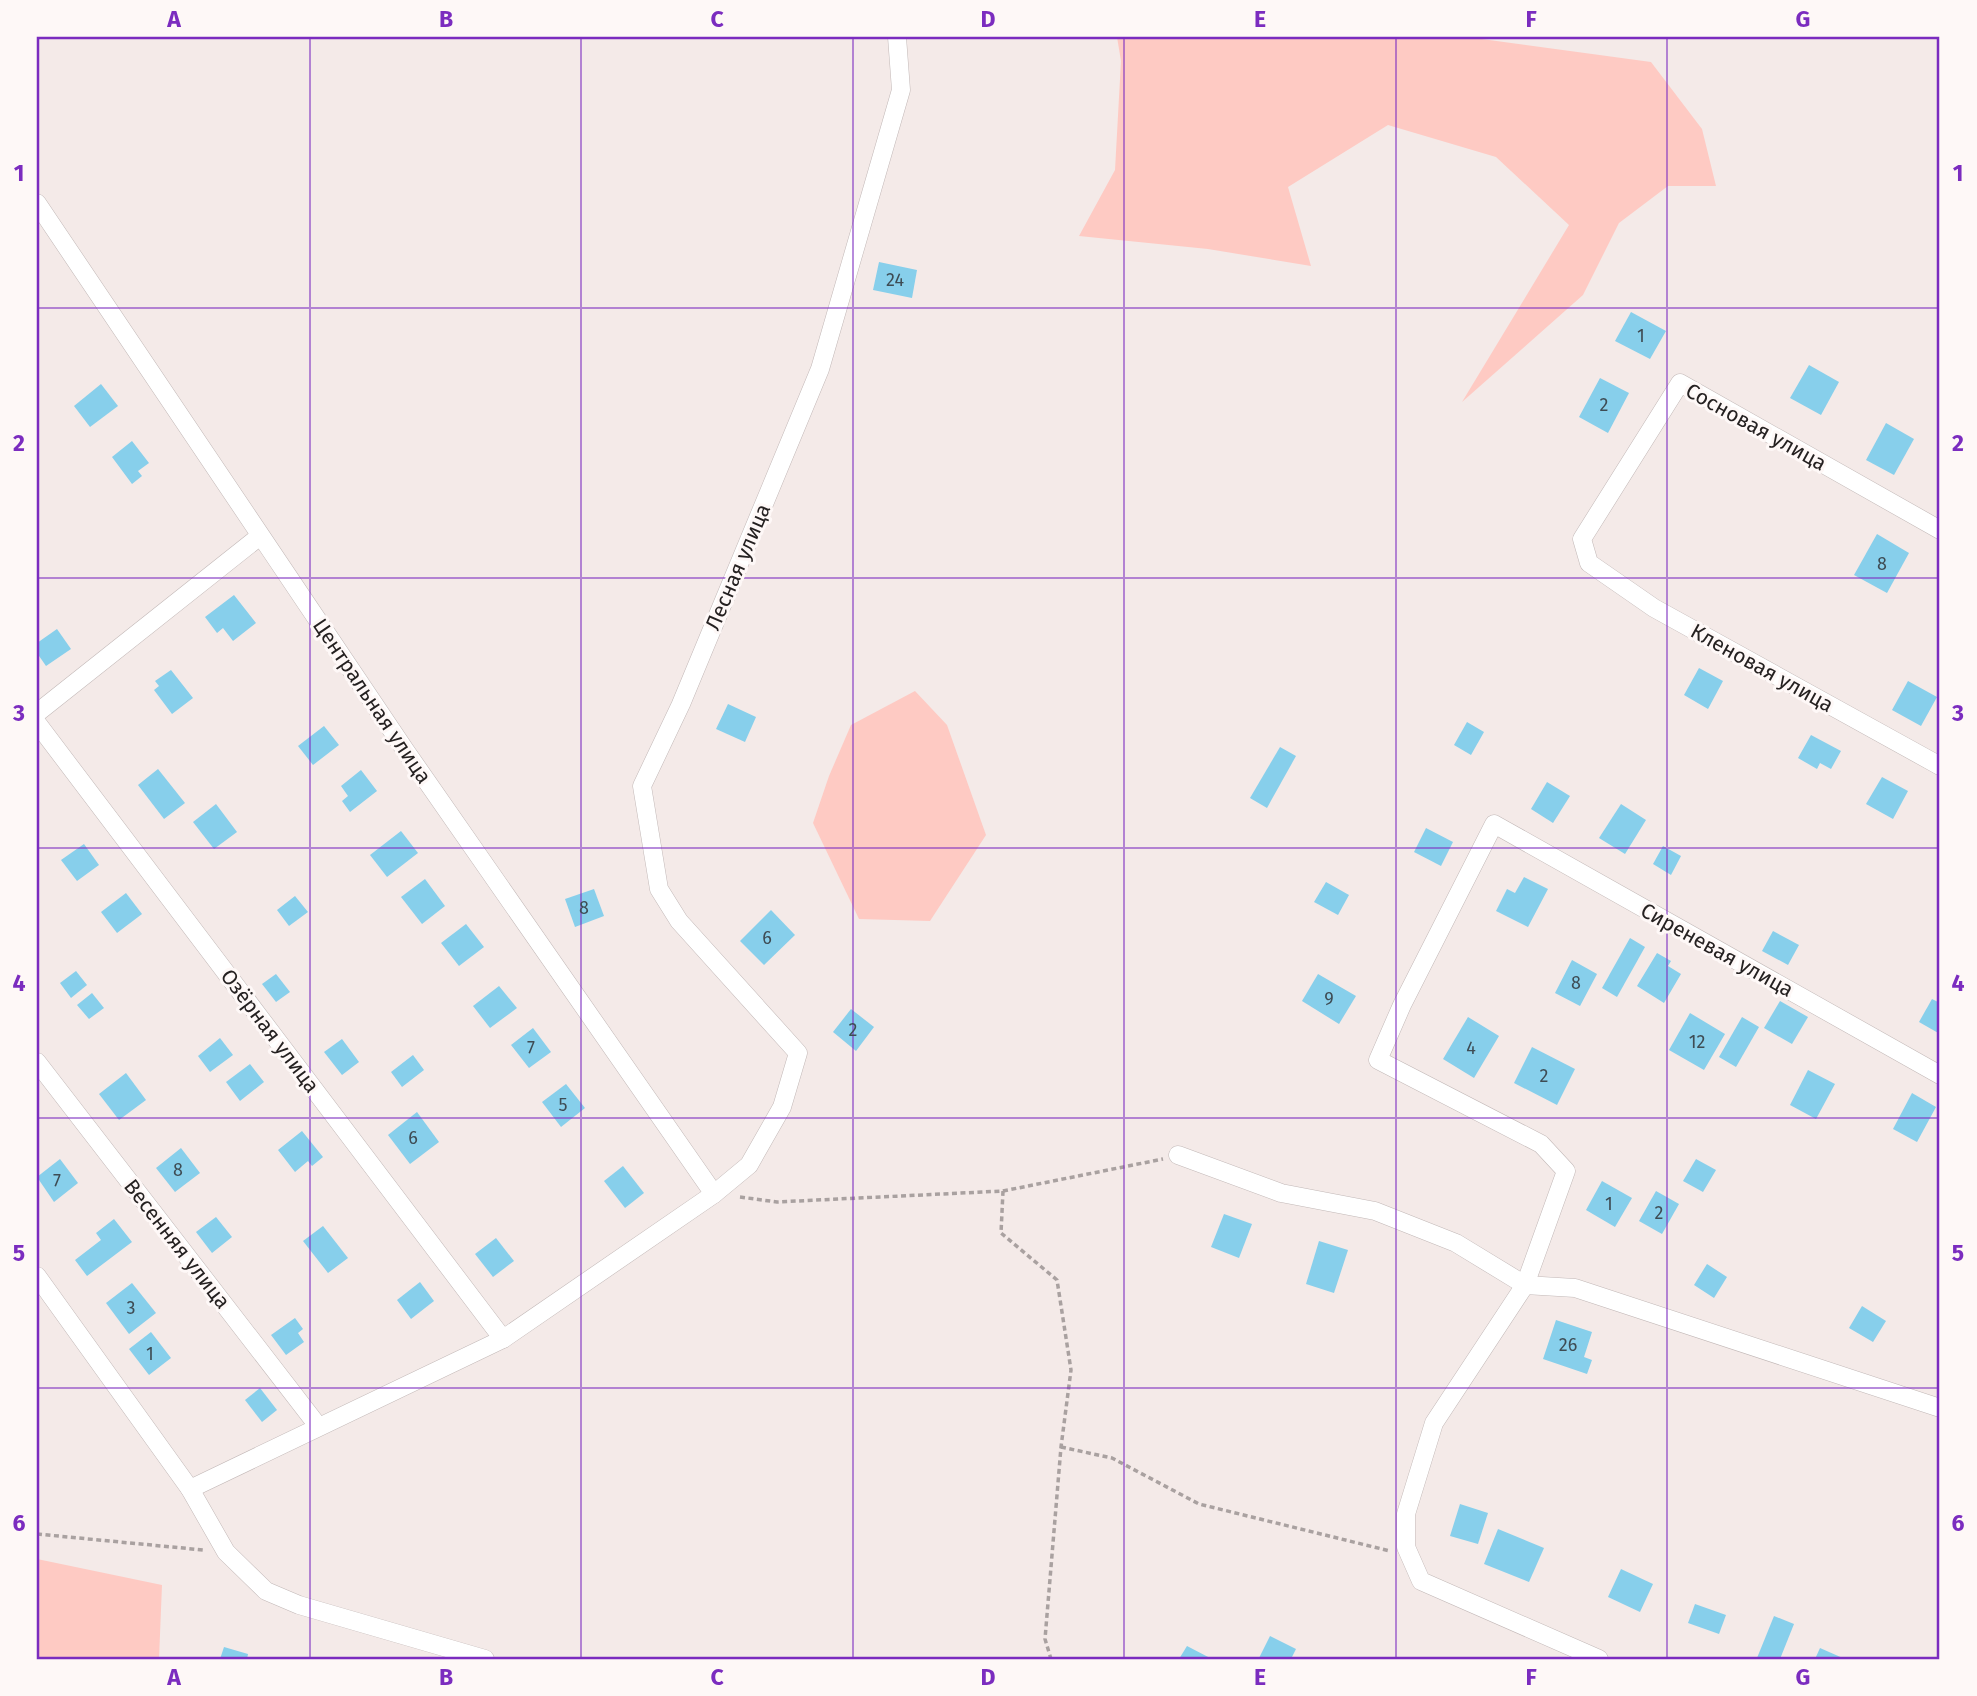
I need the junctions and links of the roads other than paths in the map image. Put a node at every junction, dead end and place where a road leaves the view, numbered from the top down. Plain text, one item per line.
1 (897, 37) edge
2 (37, 203) edge
3 (1940, 530) edge
4 (260, 536) junction
5 (1589, 562) joint
6 (37, 713) edge
7 (37, 723) edge
8 (1940, 766) edge
9 (37, 1062) edge
10 (1940, 1075) edge
11 (1178, 1155) road end
12 (714, 1194) junction
13 (37, 1276) edge
14 (1525, 1285) junction
15 (503, 1339) junction
16 (1940, 1408) edge
17 (318, 1426) junction
18 (190, 1489) junction
19 (485, 1659) edge
20 (1599, 1659) edge

1 - 12 street, Лесная улица
2 - 4 street, Центральная улица
3 - 5 street, Сосновая улица
4 - 6 street
4 - 12 street, Центральная улица
5 - 8 street, Кленовая улица
7 - 15 street, Озёрная улица
9 - 17 street, Весенняя улица
10 - 14 street, Сиреневая улица
11 - 14 street
12 - 15 street
13 - 18 street
14 - 16 street
14 - 20 street
15 - 17 street
17 - 18 street
18 - 19 street

